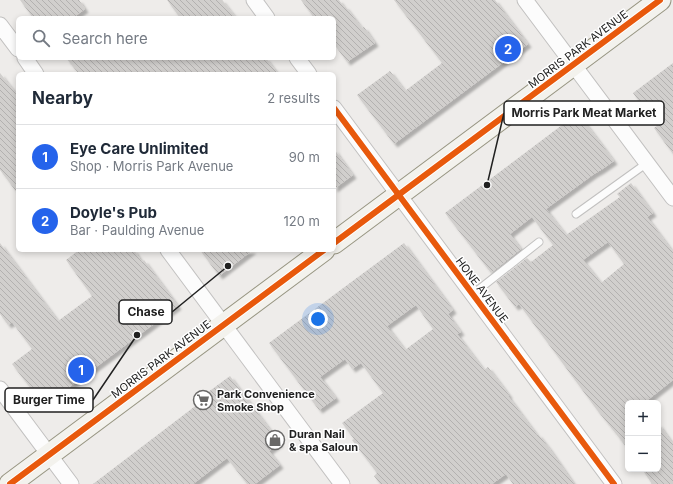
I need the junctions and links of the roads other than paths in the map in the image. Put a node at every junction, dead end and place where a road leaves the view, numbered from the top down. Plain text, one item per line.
1 (254, 0) edge
2 (525, 0) edge
3 (660, 0) edge
4 (266, 16) edge
5 (0, 25) edge
6 (16, 46) edge
7 (26, 60) edge
8 (298, 60) edge
9 (573, 65) junction
10 (35, 72) edge
11 (308, 72) edge
12 (336, 111) edge
13 (647, 163) junction
14 (398, 195) junction
15 (673, 198) edge
16 (576, 214) dead end
17 (336, 242) edge
18 (539, 242) dead end
19 (169, 252) edge
20 (321, 252) edge
21 (473, 294) junction
22 (224, 325) junction
23 (0, 389) edge
24 (49, 455) junction
25 (10, 484) edge
26 (71, 484) edge
27 (342, 484) edge
28 (614, 484) edge

1 - 4 street
2 - 9 street
3 - 9 main road, MORRIS PARK AVENUE
5 - 6 street
7 - 10 street
8 - 11 street
9 - 13 street
9 - 14 main road, MORRIS PARK AVENUE
12 - 14 street, HONE AVENUE
13 - 15 street
13 - 16 lane
14 - 17 main road, MORRIS PARK AVENUE
14 - 21 street, HONE AVENUE
18 - 21 lane
19 - 22 street
20 - 22 main road, MORRIS PARK AVENUE
21 - 28 street, HONE AVENUE
22 - 24 main road, MORRIS PARK AVENUE
22 - 27 street
23 - 24 street
24 - 25 main road, MORRIS PARK AVENUE
24 - 26 street

